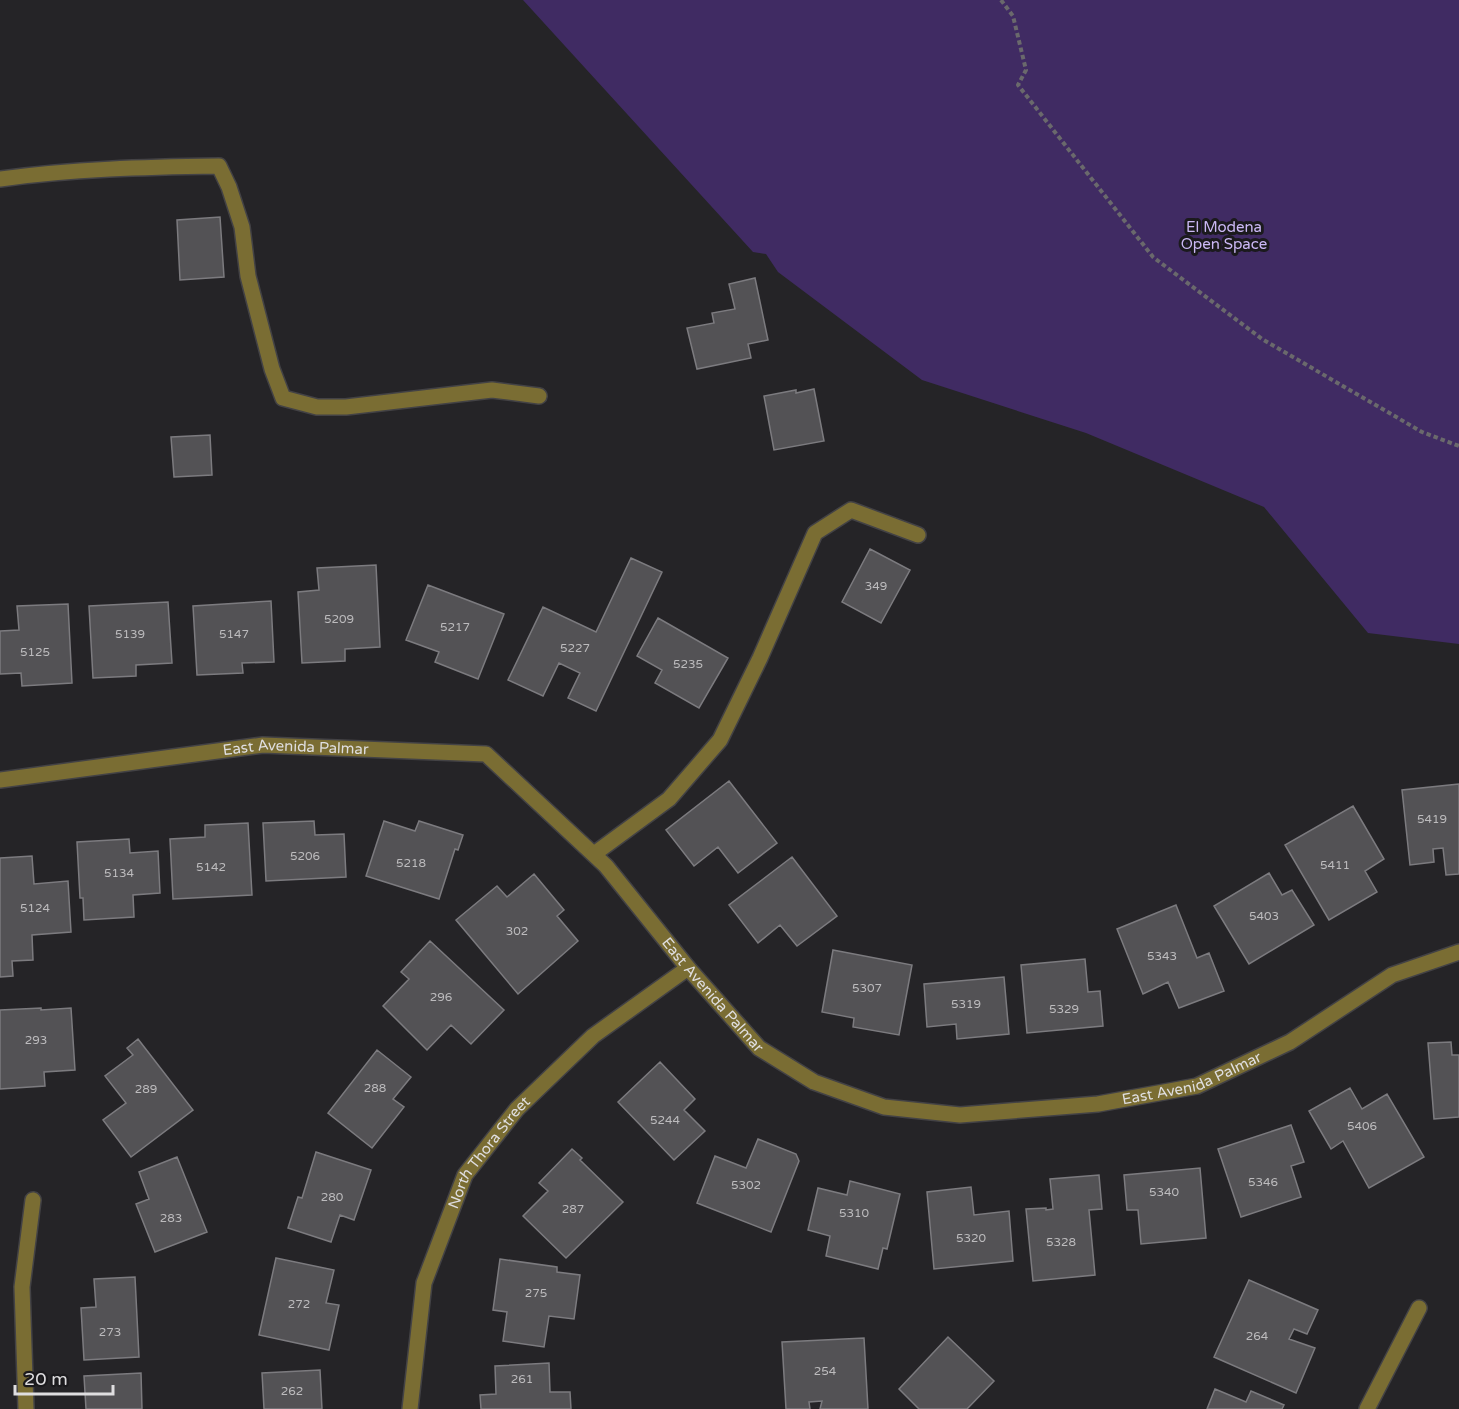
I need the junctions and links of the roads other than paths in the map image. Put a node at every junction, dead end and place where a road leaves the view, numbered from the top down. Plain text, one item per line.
1 (0, 179) edge
2 (539, 396) dead end
3 (918, 535) dead end
4 (0, 780) edge
5 (594, 854) junction
6 (1459, 952) edge
7 (688, 968) junction
8 (33, 1200) dead end
9 (1419, 1308) dead end
10 (26, 1409) edge
11 (410, 1409) edge
12 (1367, 1409) edge

1 - 2 street
3 - 5 street
4 - 5 street, East Avenida Palmar
5 - 7 street, East Avenida Palmar
6 - 7 street, East Avenida Palmar
7 - 11 street, North Thora Street
8 - 10 street
9 - 12 street

